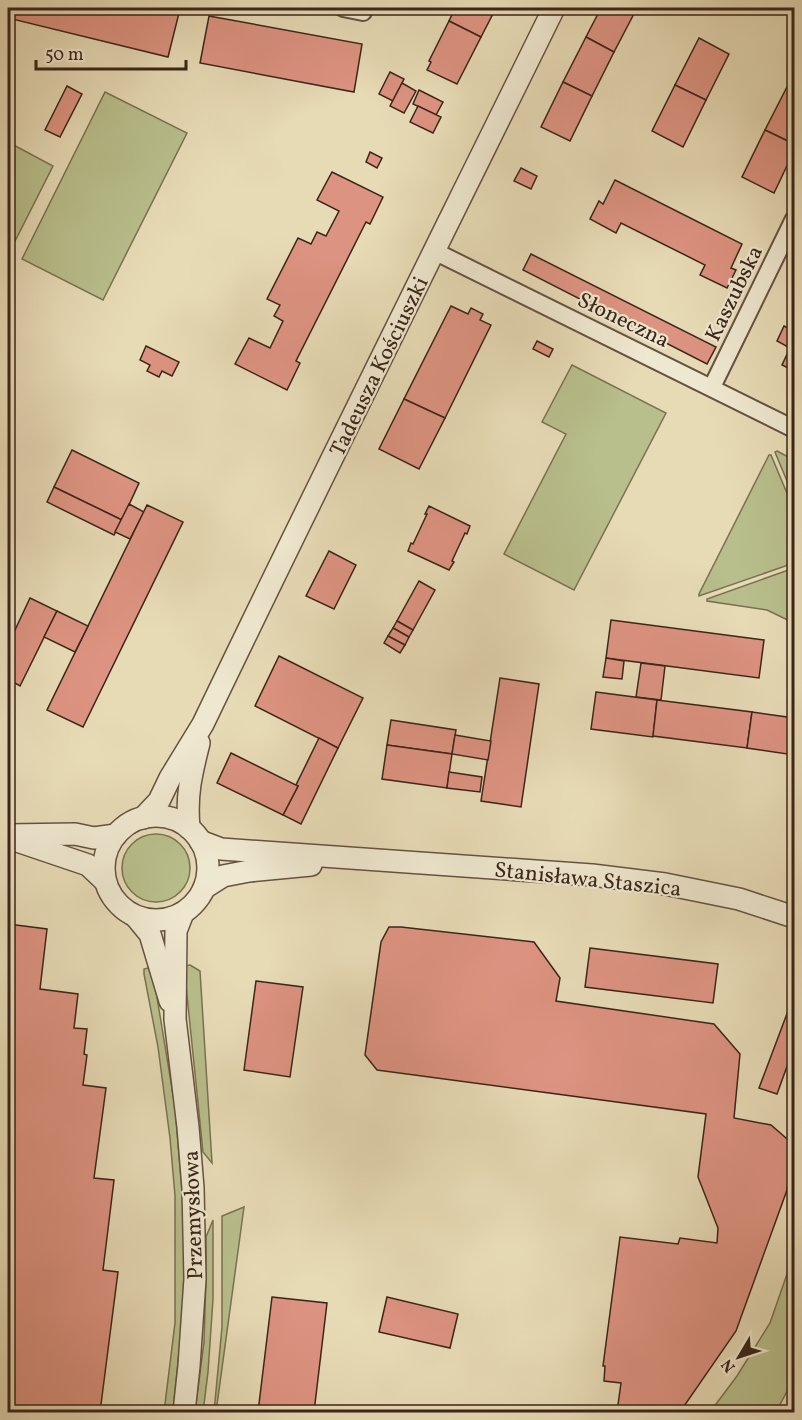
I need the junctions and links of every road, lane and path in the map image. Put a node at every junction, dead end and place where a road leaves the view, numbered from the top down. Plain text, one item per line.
1 (343, 8) edge
2 (554, 8) edge
3 (363, 12) dead end
4 (795, 219) edge
5 (434, 251) junction
6 (712, 387) junction
7 (795, 429) edge
8 (203, 724) junction
9 (143, 818) junction
10 (116, 835) junction
11 (195, 835) junction
12 (8, 837) edge
13 (377, 860) junction
14 (105, 881) junction
15 (204, 888) junction
16 (183, 913) junction
17 (136, 917) junction
18 (795, 917) edge
19 (175, 1018) junction
20 (183, 1413) edge

1 - 3 street
2 - 5 street, Tadeusza Kościuszki
4 - 6 street, Kaszubska
5 - 6 street, Słoneczna
5 - 8 street, Tadeusza Kościuszki
6 - 7 street, Słoneczna
8 - 9 street, Tadeusza Kościuszki
8 - 11 street, Tadeusza Kościuszki
9 - 10 street
9 - 11 street
10 - 12 street
10 - 14 street
11 - 13 street, Stanisława Staszica
11 - 15 street
12 - 14 street
13 - 15 street, Stanisława Staszica
13 - 18 street, Stanisława Staszica
14 - 17 street
15 - 16 street
16 - 17 street
16 - 19 street, Przemysłowa
17 - 19 street, Przemysłowa
19 - 20 street, Przemysłowa

